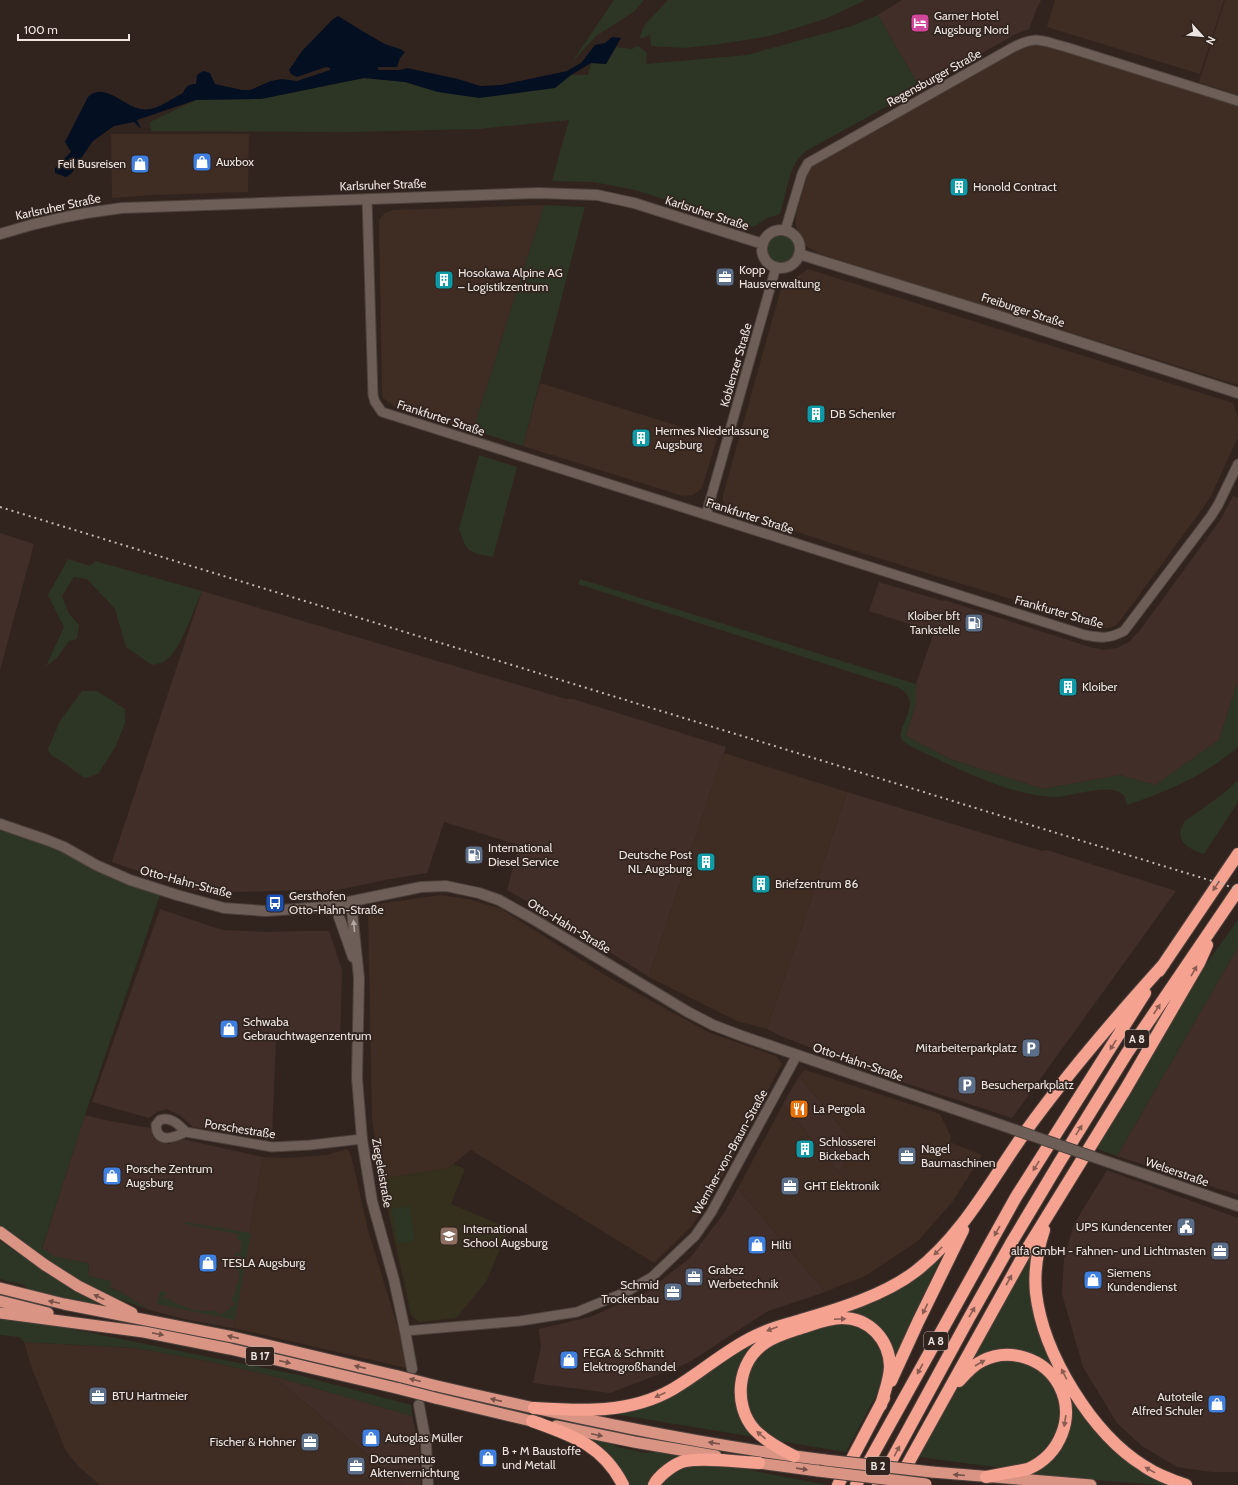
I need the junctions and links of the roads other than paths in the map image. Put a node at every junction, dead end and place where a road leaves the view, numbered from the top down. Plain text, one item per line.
1 (1238, 101) edge
2 (367, 198) junction
3 (785, 231) junction
4 (0, 234) edge
5 (762, 244) junction
6 (799, 254) junction
7 (776, 268) junction
8 (1238, 394) edge
9 (1238, 464) edge
10 (706, 515) junction
11 (0, 824) edge
12 (1238, 854) edge
13 (1238, 890) edge
14 (351, 902) junction
15 (337, 905) junction
16 (1220, 917) junction
17 (1164, 964) junction
18 (359, 978) junction
19 (797, 1055) junction
20 (186, 1132) dead end
21 (362, 1139) junction
22 (1108, 1162) joint
23 (1238, 1206) edge
24 (1052, 1207) junction
25 (972, 1211) junction
26 (0, 1232) edge
27 (0, 1288) edge
28 (0, 1301) edge
29 (0, 1313) edge
30 (147, 1320) junction
31 (119, 1328) junction
32 (405, 1331) junction
33 (412, 1369) dead end
34 (944, 1401) junction
35 (419, 1405) dead end
36 (881, 1405) junction
37 (534, 1408) junction
38 (532, 1421) junction
39 (794, 1456) junction
40 (759, 1463) junction
41 (986, 1477) junction
42 (428, 1485) edge
43 (623, 1485) edge
44 (654, 1485) edge
45 (838, 1485) edge
46 (856, 1485) edge
47 (878, 1485) edge
48 (896, 1485) edge
49 (929, 1485) edge
50 (1091, 1485) edge
51 (1186, 1485) edge

1 - 3 street, Regensburger Straße
2 - 4 street, Karlsruher Straße
2 - 5 street, Karlsruher Straße
2 - 10 street, Frankfurter Straße
3 - 5 street
3 - 6 street
5 - 7 street
6 - 7 street
6 - 8 street, Freiburger Straße
7 - 10 street, Koblenzer Straße
9 - 10 street, Frankfurter Straße
11 - 15 street, Otto-Hahn-Straße
12 -> 17 highway, A 8
13 - 16 highway, A 8
14 - 15 street, Otto-Hahn-Straße
18 -> 14 street, Ziegeleistraße
14 - 19 street, Otto-Hahn-Straße
15 - 18 street, Ziegeleistraße
24 -> 16 highway
47 -> 16 highway, A 8
17 - 25 highway
17 -> 46 highway, A 8
18 - 21 street, Ziegeleistraße
19 - 22 street, Otto-Hahn-Straße, bridge
19 - 32 street, Wernher-von-Braun-Straße
20 - 21 street, Porschestraße
21 - 32 street, Ziegeleistraße
22 - 23 street, Welserstraße
34 -> 24 highway
51 -> 24 highway
25 -> 36 highway
25 -> 37 highway
30 -> 26 highway
30 -> 27 highway, B 17
28 - 31 highway, B 17
29 - 31 highway
37 -> 30 highway, B 17, bridge
31 -> 38 highway, B 17, bridge
32 - 33 street, Ziegeleistraße
34 -> 41 highway
34 - 48 highway
35 - 42 street
39 -> 36 highway
36 - 45 highway
39 -> 37 highway
38 -> 40 highway
38 - 43 highway
41 -> 39 highway, B 2, bridge
40 - 44 highway
40 -> 49 highway, bridge
41 - 50 highway, B 2

